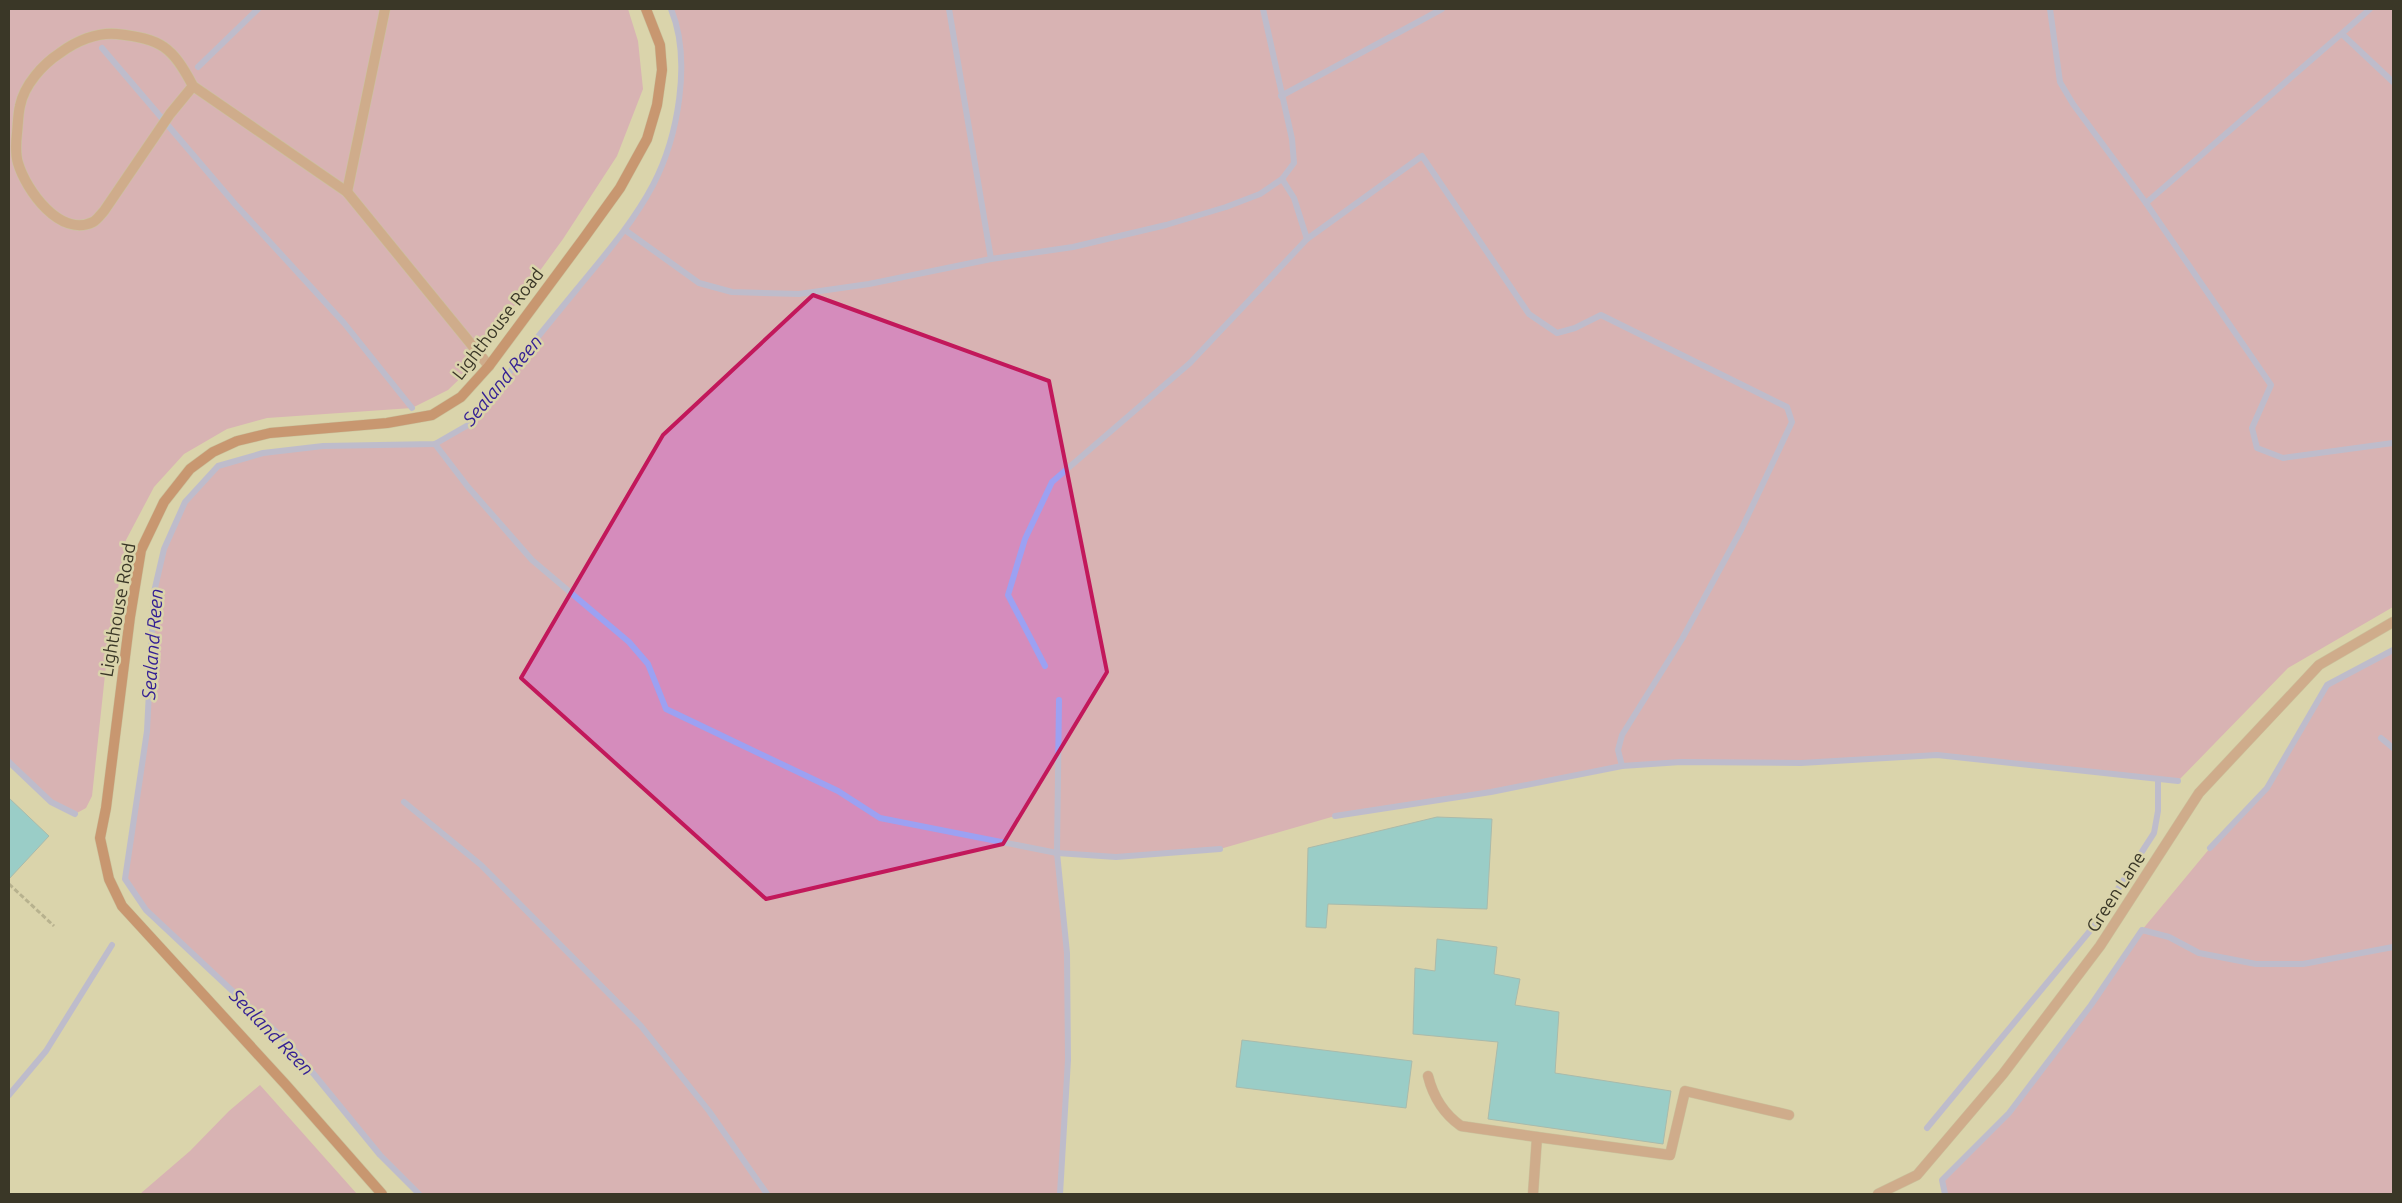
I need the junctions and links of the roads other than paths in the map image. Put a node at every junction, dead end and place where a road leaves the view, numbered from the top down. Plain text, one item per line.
1 (385, 9) edge
2 (646, 9) edge
3 (193, 86) junction
4 (347, 192) junction
5 (489, 366) junction
6 (2393, 622) edge
7 (1428, 1076) dead end
8 (1789, 1116) dead end
9 (1537, 1137) junction
10 (382, 1194) edge
11 (1533, 1194) edge
12 (1878, 1194) edge

1 - 4 street
2 - 5 main road, Lighthouse Road
3 - 3 street
3 - 4 street
4 - 5 street
5 - 10 main road, Lighthouse Road
6 - 12 street, Green Lane
7 - 9 street
8 - 9 street
9 - 11 street

